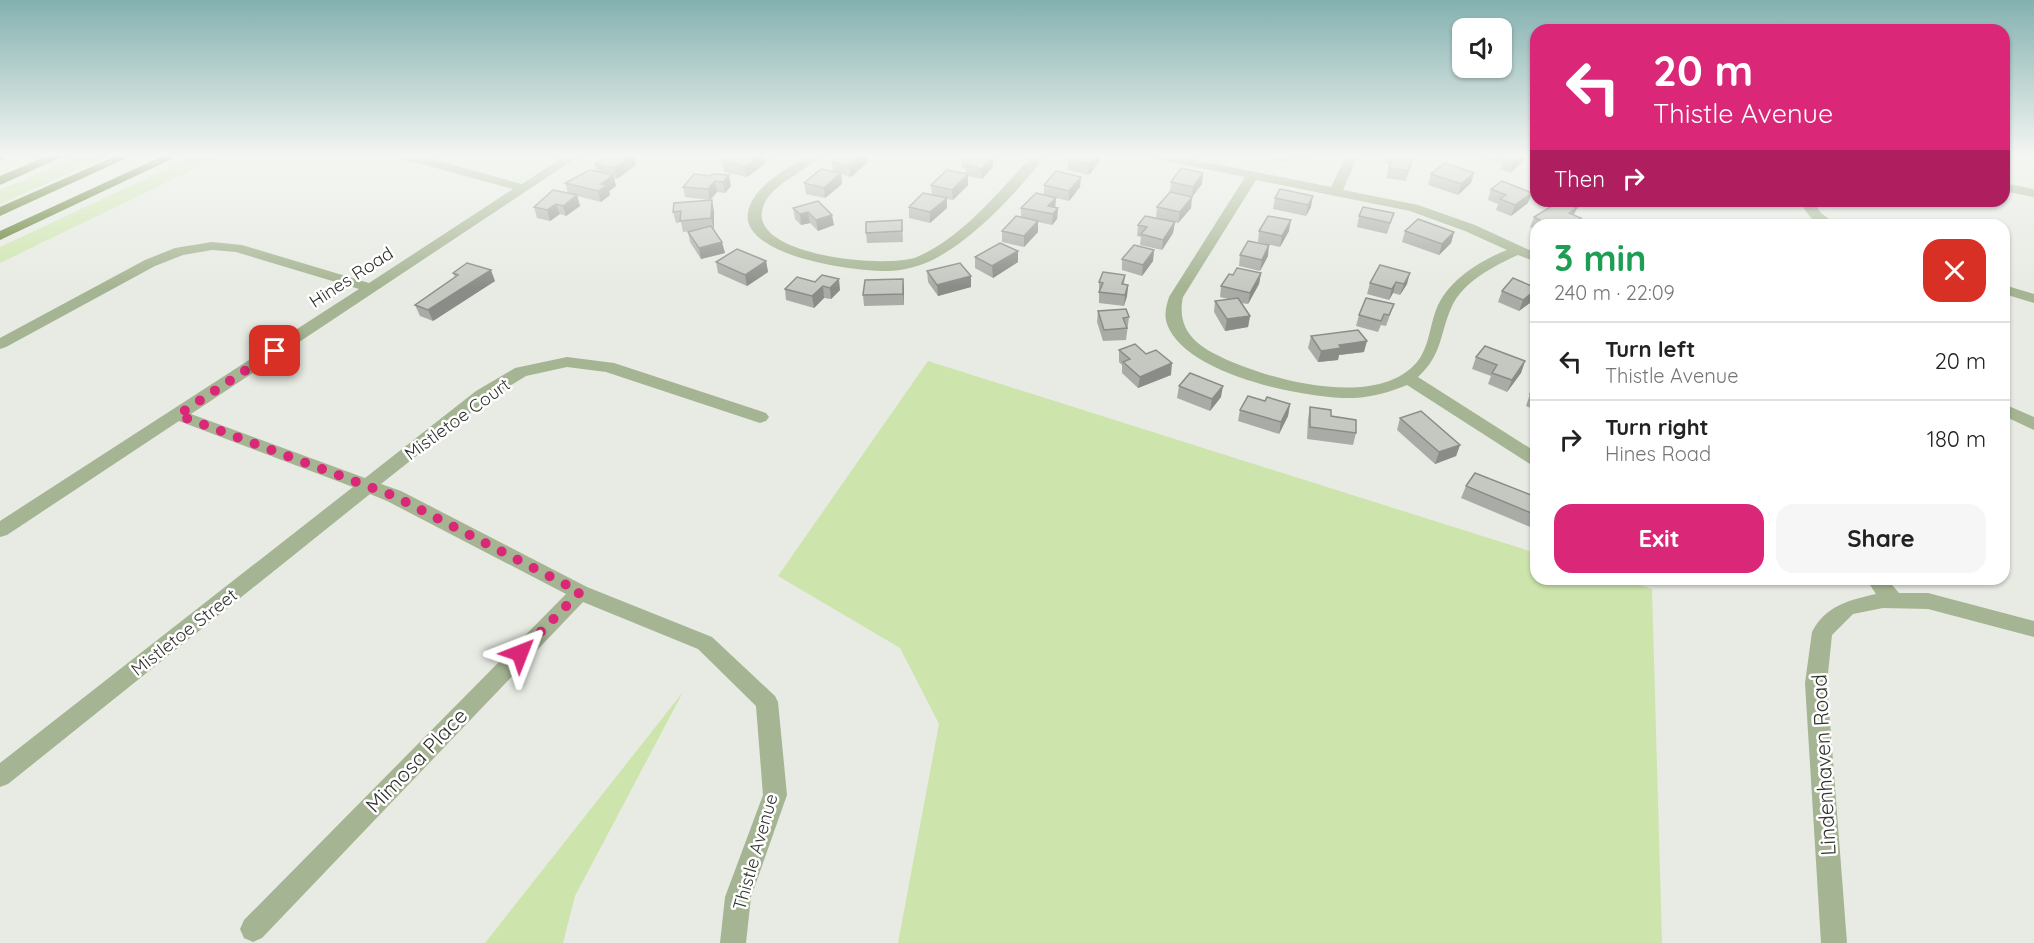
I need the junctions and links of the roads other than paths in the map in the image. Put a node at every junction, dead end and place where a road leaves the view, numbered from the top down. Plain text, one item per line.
1 (27, 200) edge
2 (77, 200) edge
3 (505, 200) edge
4 (760, 200) edge
5 (996, 200) edge
6 (1237, 200) edge
7 (1374, 200) edge
8 (1810, 207) edge
9 (0, 212) edge
10 (1821, 219) edge
11 (0, 236) edge
12 (1518, 250) junction
13 (1530, 255) edge
14 (371, 288) junction
15 (2010, 292) edge
16 (2034, 299) edge
17 (0, 344) edge
18 (1408, 378) junction
19 (2010, 412) edge
20 (178, 415) junction
21 (760, 417) dead end
22 (2034, 424) edge
23 (1530, 456) edge
24 (368, 486) junction
25 (0, 530) edge
26 (1881, 585) edge
27 (580, 592) junction
28 (1893, 600) junction
29 (2034, 629) edge
30 (0, 777) edge
31 (253, 929) dead end
32 (733, 943) edge
33 (1834, 943) edge

1 - 9 highway
2 - 11 highway
3 - 14 street, Hines Road
4 - 5 street
6 - 18 street
7 - 12 street
8 - 10 street
12 - 13 street
12 - 18 street
14 - 17 street
14 - 20 street, Hines Road
15 - 16 street
18 - 23 street
19 - 22 street
20 - 24 street, Thistle Avenue
20 - 25 street, Hines Road
21 - 24 street, Mistletoe Court
24 - 27 street, Thistle Avenue
24 - 30 street, Mistletoe Street
26 - 28 street
27 - 31 street, Mimosa Place
27 - 32 street, Thistle Avenue
28 - 29 street, Lindenhaven Road
28 - 33 street, Lindenhaven Road

